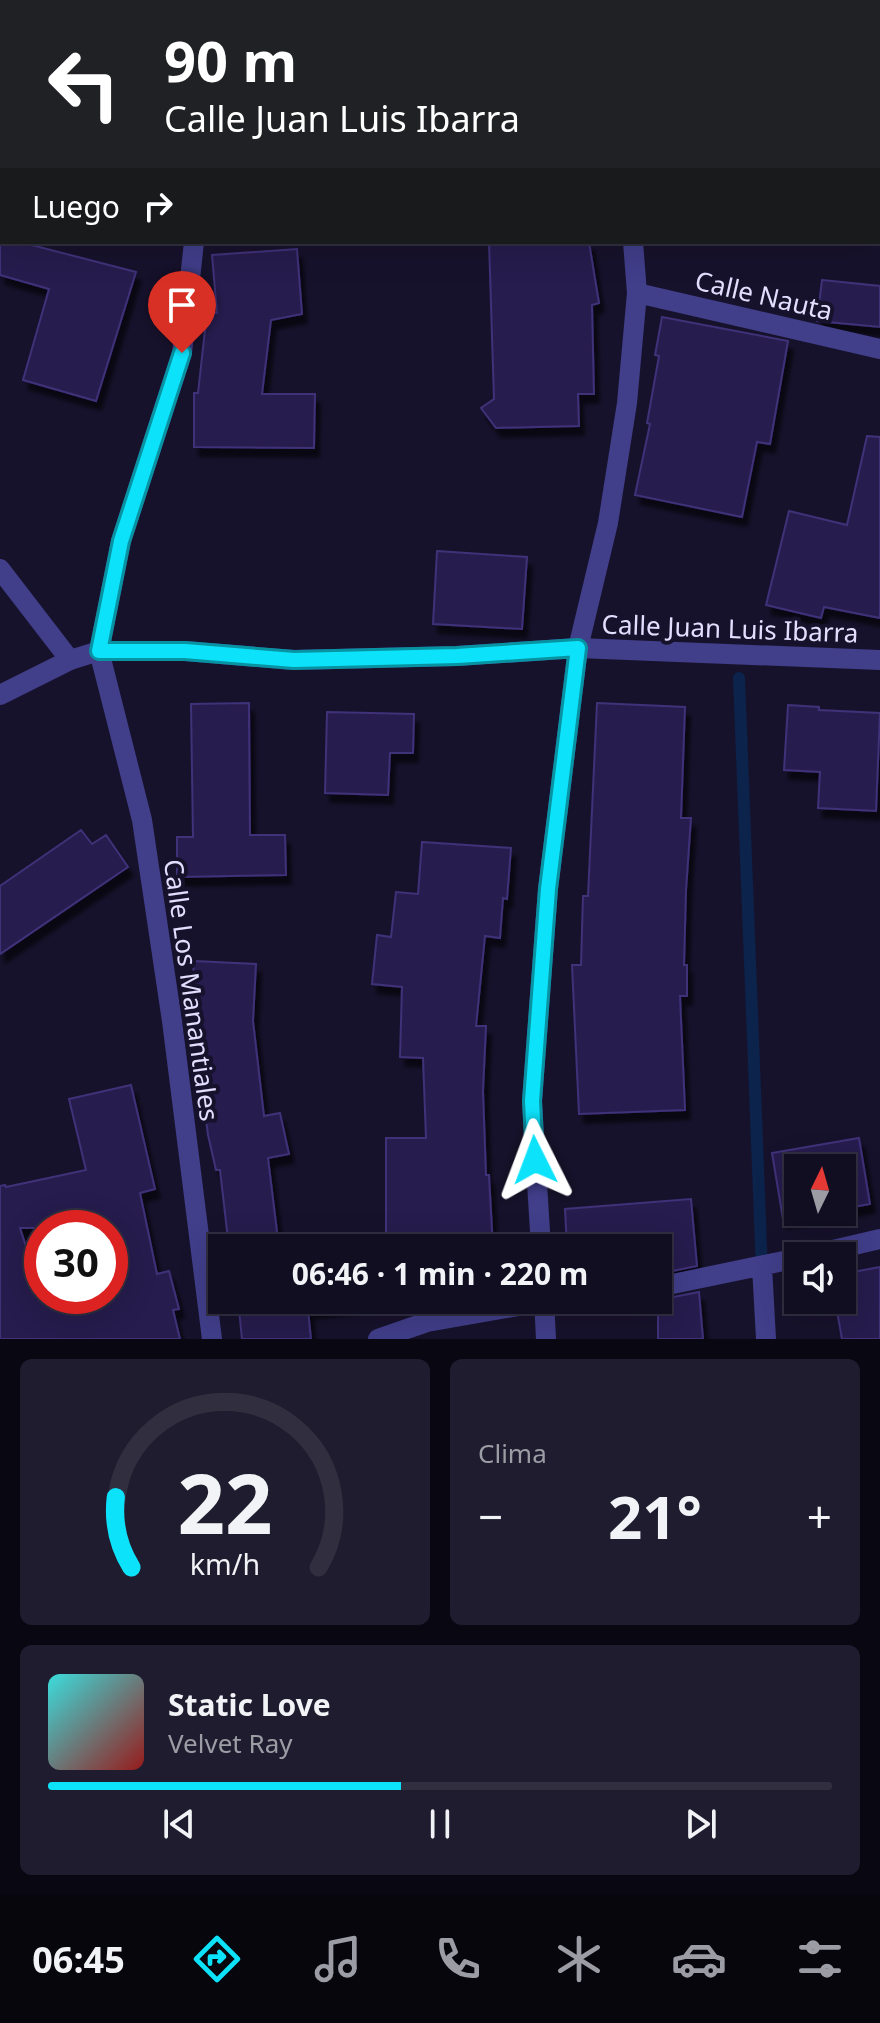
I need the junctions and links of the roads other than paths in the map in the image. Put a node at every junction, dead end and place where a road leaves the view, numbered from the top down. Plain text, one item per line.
1 (194, 244) edge
2 (633, 244) edge
3 (637, 293) junction
4 (880, 349) edge
5 (0, 569) edge
6 (578, 648) junction
7 (99, 651) junction
8 (70, 660) junction
9 (880, 660) edge
10 (0, 695) edge
11 (540, 1234) edge
12 (880, 1239) edge
13 (856, 1245) edge
14 (784, 1261) edge
15 (762, 1266) junction
16 (672, 1284) edge
17 (470, 1314) edge
18 (545, 1314) edge
19 (212, 1339) edge
20 (378, 1339) edge
21 (546, 1339) edge
22 (766, 1339) edge

1 - 7 street
2 - 3 street
3 - 4 street, Calle Nauta
3 - 6 street
5 - 8 street
6 - 7 street, Calle Juan Luis Ibarra
6 - 9 street, Calle Juan Luis Ibarra
6 - 11 street
7 - 8 street, Calle Juan Luis Ibarra
7 - 19 street, Calle Los Manantiales
8 - 10 street, Calle Juan Luis Ibarra
12 - 13 street
14 - 15 street
15 - 16 street
15 - 22 street
17 - 20 street
18 - 21 street

